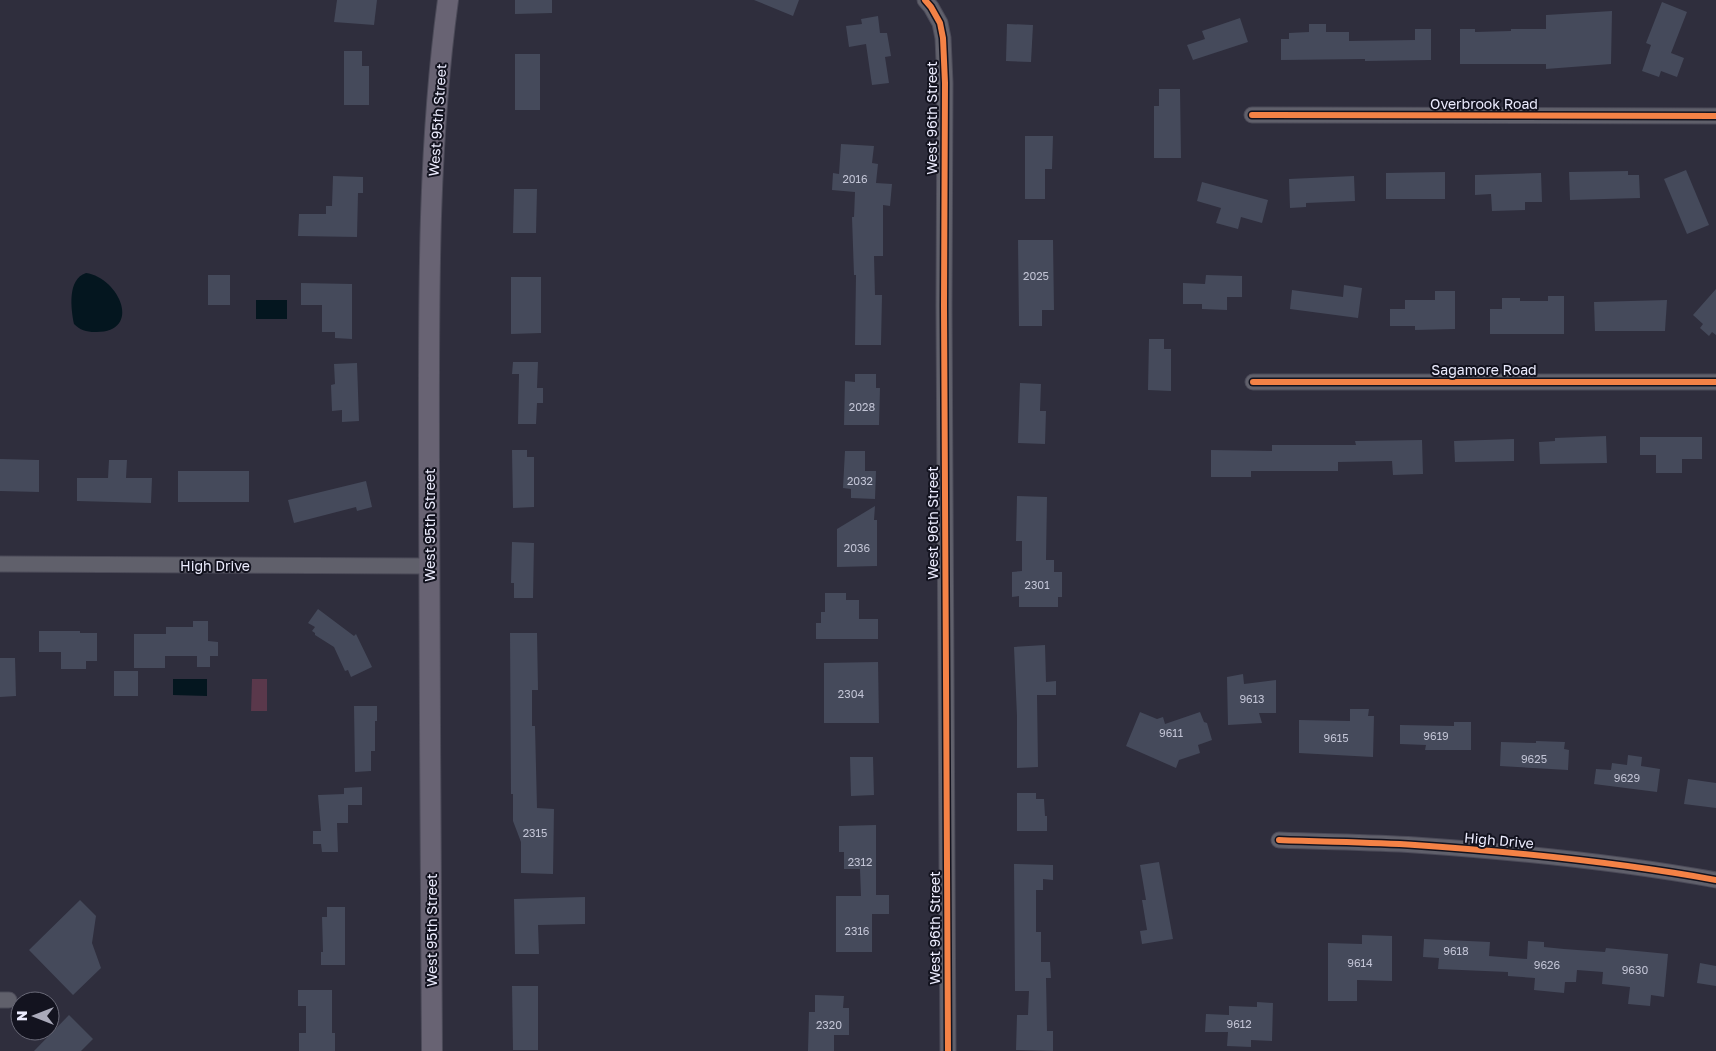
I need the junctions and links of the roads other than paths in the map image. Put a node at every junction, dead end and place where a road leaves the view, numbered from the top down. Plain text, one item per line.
1 (448, 0) edge
2 (925, 0) edge
3 (1252, 115) dead end
4 (1716, 116) edge
5 (1253, 382) dead end
6 (1716, 382) edge
7 (0, 564) edge
8 (429, 566) junction
9 (1279, 840) dead end
10 (1716, 880) edge
11 (432, 1051) edge
12 (948, 1051) edge

1 - 8 main road, West 95th Street
2 - 12 street, West 96th Street
3 - 4 street, Overbrook Road
5 - 6 street, Sagamore Road
7 - 8 street, High Drive
8 - 11 main road, West 95th Street
9 - 10 street, High Drive

